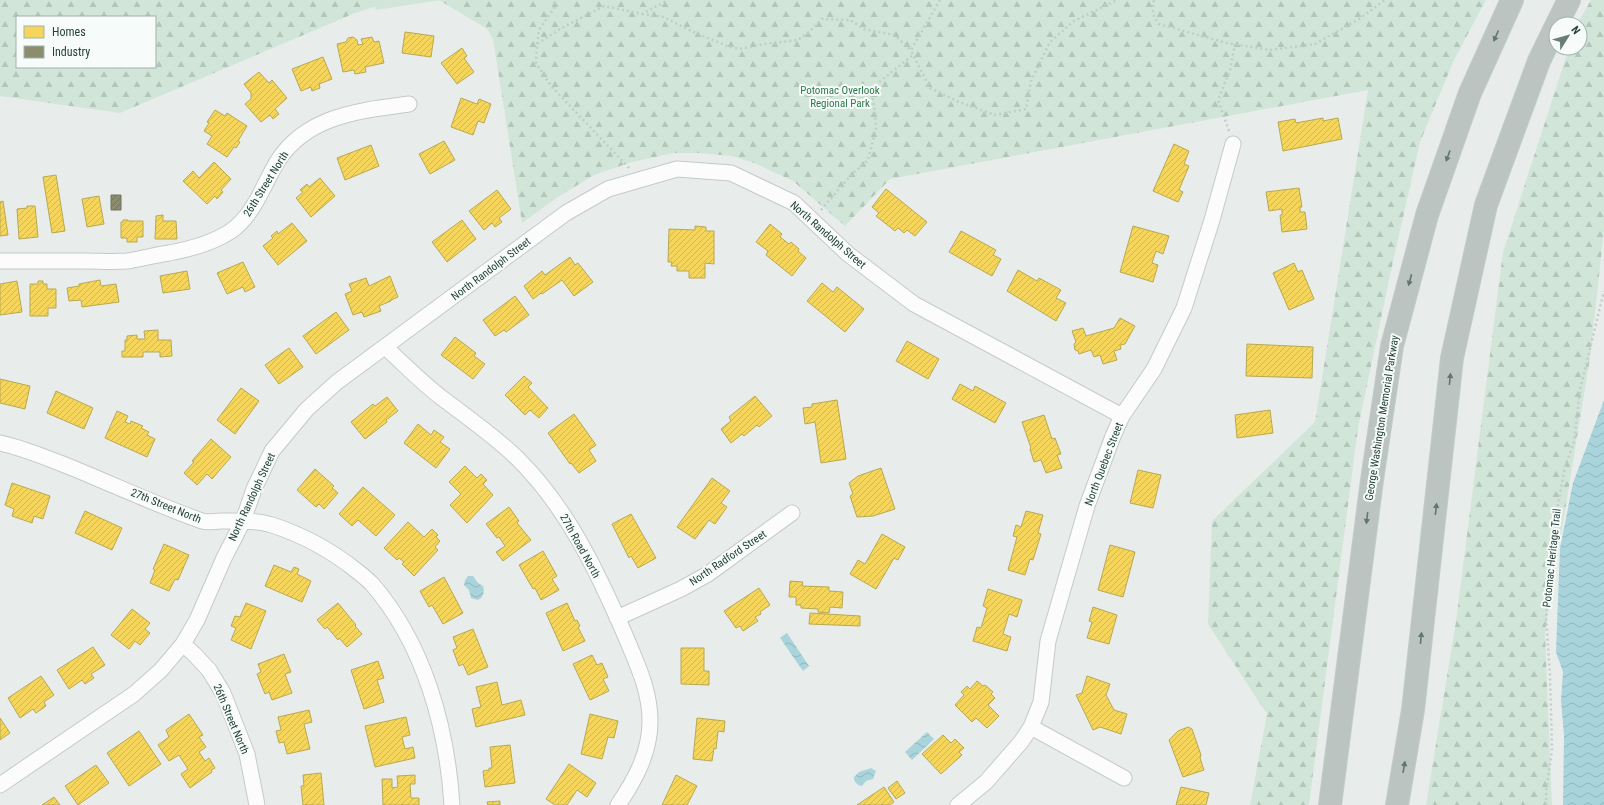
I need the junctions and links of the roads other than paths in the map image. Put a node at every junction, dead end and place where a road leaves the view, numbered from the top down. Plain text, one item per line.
1 (1512, 0) edge
2 (1568, 0) edge
3 (1560, 16) edge
4 (1548, 41) edge
5 (409, 104) dead end
6 (1233, 144) road end
7 (0, 261) edge
8 (386, 347) junction
9 (1122, 416) junction
10 (0, 443) edge
11 (792, 513) dead end
12 (243, 521) junction
13 (617, 618) junction
14 (183, 644) junction
15 (1031, 727) junction
16 (1124, 778) dead end
17 (0, 785) edge
18 (257, 805) edge
19 (452, 805) edge
20 (618, 805) edge
21 (958, 805) edge
22 (1330, 805) edge
23 (1397, 805) edge

1 -> 22 highway, George Washington Memorial Parkway
2 - 3 highway
23 -> 4 highway
5 - 7 street, 26th Street North
6 - 9 street, North Quebec Street
8 - 9 street, North Randolph Street
8 - 12 street, North Randolph Street
8 - 13 street, 27th Road North
9 - 15 street, North Quebec Street
10 - 12 street, 27th Street North
11 - 13 street, North Radford Street
12 - 14 street, North Randolph Street
12 - 19 street, 27th Street North
13 - 20 street, 27th Road North
14 - 17 street, North Randolph Street
14 - 18 street, 26th Street North
15 - 16 street
15 - 21 street, North Quebec Street

